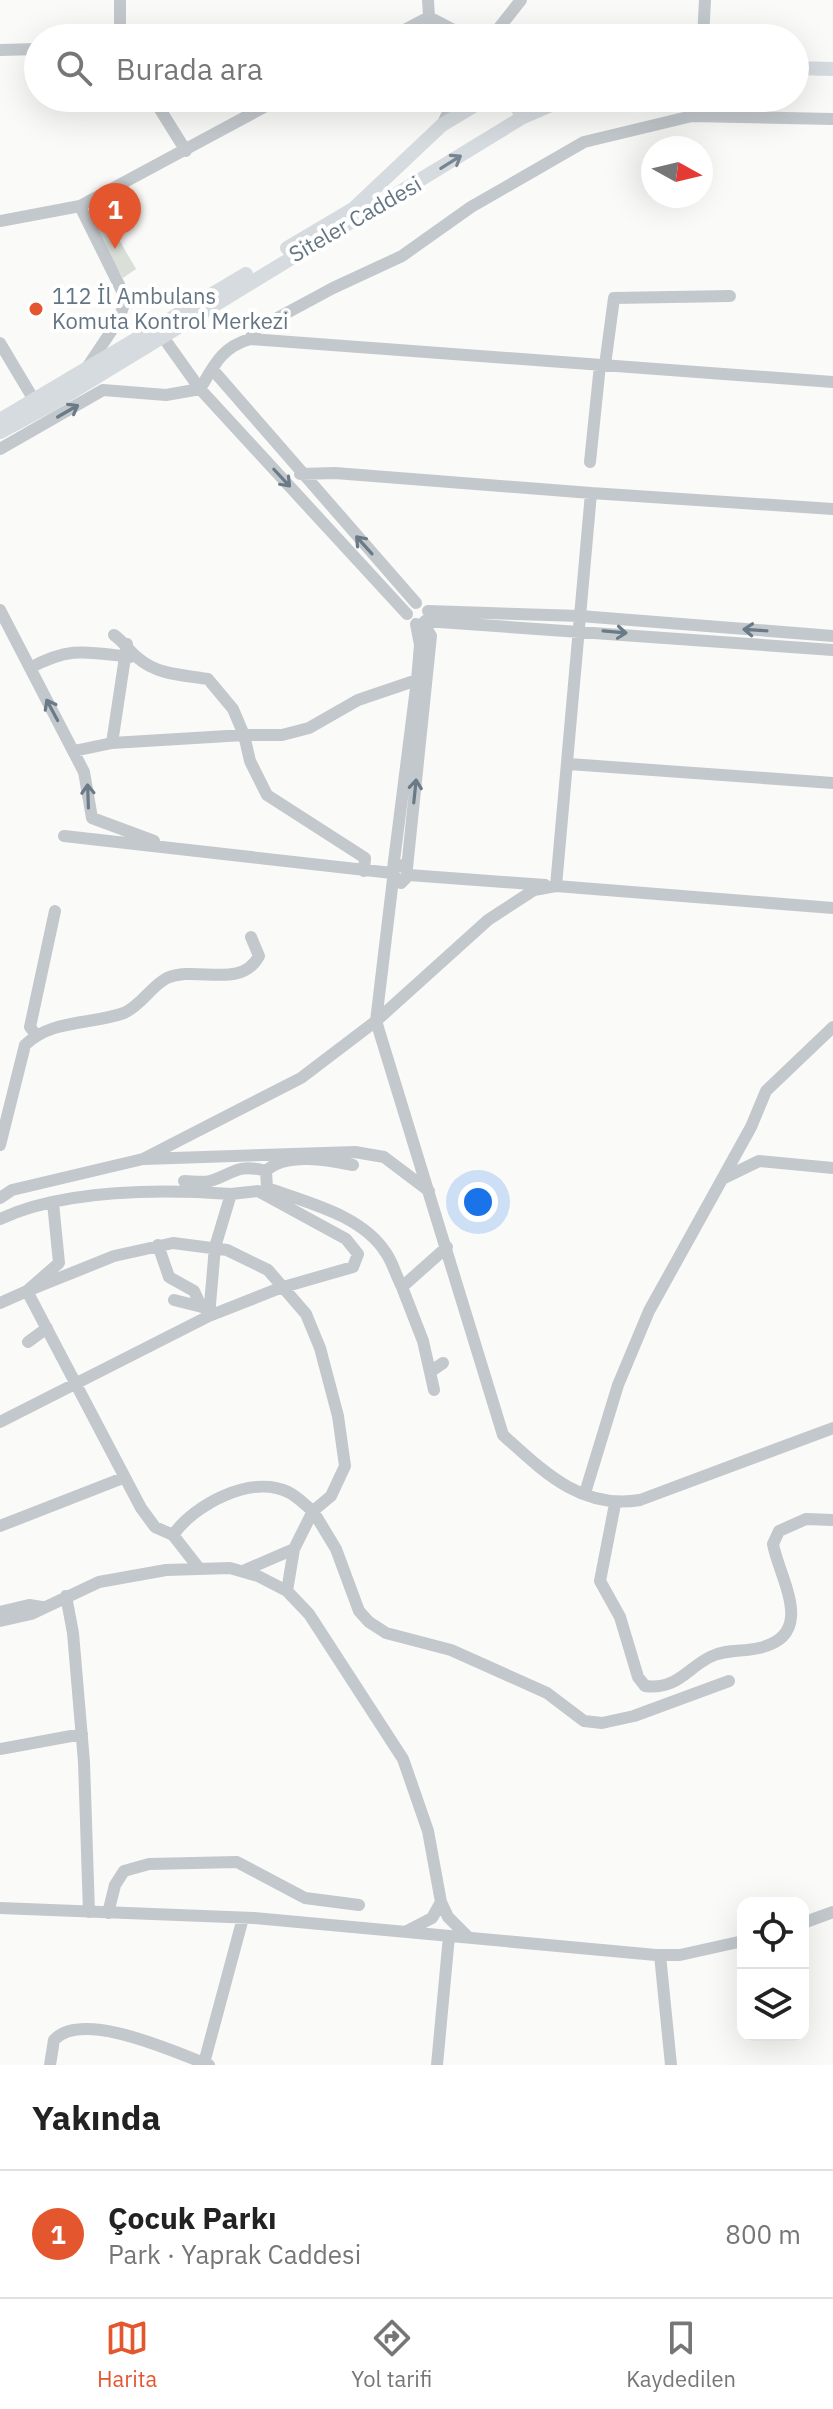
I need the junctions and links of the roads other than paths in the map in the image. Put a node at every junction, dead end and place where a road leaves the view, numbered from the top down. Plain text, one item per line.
1 (120, 0) edge
2 (428, 0) edge
3 (521, 0) edge
4 (705, 0) edge
5 (429, 17) junction
6 (120, 24) edge
7 (419, 24) edge
8 (442, 24) edge
9 (502, 24) edge
10 (704, 24) edge
11 (24, 49) edge
12 (0, 50) edge
13 (809, 68) edge
14 (833, 69) edge
15 (809, 78) edge
16 (833, 78) edge
17 (162, 112) edge
18 (256, 112) edge
19 (448, 112) edge
20 (464, 112) edge
21 (520, 112) edge
22 (530, 112) edge
23 (523, 117) junction
24 (833, 119) edge
25 (442, 125) junction
26 (186, 151) junction
27 (80, 206) junction
28 (0, 221) edge
29 (730, 296) dead end
30 (163, 337) junction
31 (250, 339) junction
32 (0, 343) edge
33 (603, 365) junction
34 (213, 370) junction
35 (84, 371) junction
36 (833, 382) edge
37 (200, 389) junction
38 (34, 400) junction
39 (0, 420) edge
40 (0, 432) edge
41 (0, 449) edge
42 (590, 462) dead end
43 (300, 474) junction
44 (591, 493) junction
45 (833, 509) edge
46 (0, 610) edge
47 (420, 619) junction
48 (580, 623) junction
49 (114, 635) dead end
50 (833, 636) edge
51 (833, 650) edge
52 (130, 653) junction
53 (30, 668) junction
54 (417, 680) junction
55 (244, 735) junction
56 (112, 743) junction
57 (74, 751) junction
58 (569, 764) junction
59 (833, 783) edge
60 (64, 836) dead end
61 (169, 847) junction
62 (364, 871) junction
63 (408, 872) junction
64 (393, 874) junction
65 (556, 886) junction
66 (833, 908) edge
67 (55, 911) dead end
68 (251, 937) dead end
69 (376, 1021) junction
70 (833, 1027) edge
71 (36, 1035) junction
72 (0, 1145) edge
73 (143, 1159) junction
74 (353, 1165) dead end
75 (833, 1168) edge
76 (266, 1171) junction
77 (184, 1181) dead end
78 (719, 1181) junction
79 (429, 1191) junction
80 (231, 1194) junction
81 (0, 1198) edge
82 (53, 1203) junction
83 (0, 1219) edge
84 (158, 1245) junction
85 (215, 1247) junction
86 (447, 1247) junction
87 (402, 1287) junction
88 (280, 1288) junction
89 (27, 1291) junction
90 (174, 1300) dead end
91 (0, 1303) edge
92 (200, 1304) junction
93 (209, 1316) junction
94 (47, 1328) junction
95 (28, 1342) dead end
96 (443, 1363) dead end
97 (430, 1372) junction
98 (76, 1381) junction
99 (434, 1390) dead end
100 (1, 1417) edge
101 (833, 1428) edge
102 (123, 1478) junction
103 (585, 1493) junction
104 (615, 1504) junction
105 (313, 1511) junction
106 (833, 1520) edge
107 (0, 1526) edge
108 (173, 1535) junction
109 (294, 1549) junction
110 (198, 1567) junction
111 (243, 1571) junction
112 (287, 1591) junction
113 (66, 1596) junction
114 (42, 1607) junction
115 (0, 1612) edge
116 (0, 1621) edge
117 (729, 1681) dead end
118 (82, 1734) junction
119 (0, 1749) edge
120 (441, 1902) junction
121 (359, 1905) dead end
122 (0, 1908) edge
123 (89, 1912) junction
124 (833, 1912) edge
125 (108, 1913) junction
126 (243, 1918) junction
127 (809, 1921) edge
128 (405, 1932) junction
129 (449, 1936) junction
130 (468, 1937) junction
131 (737, 1942) edge
132 (660, 1955) junction
133 (206, 2064) edge
134 (50, 2065) edge
135 (437, 2065) edge
136 (671, 2065) edge

1 - 6 street
2 - 5 street
3 - 9 street
4 - 10 street
5 - 7 street
5 - 8 street
11 - 12 street
13 - 14 main road
15 - 16 main road
17 - 26 street
18 - 26 street
19 - 25 street
20 - 25 main road, Siteler Caddesi
21 - 23 main road
22 - 23 main road, Siteler Caddesi
30 -> 23 main road, Siteler Caddesi
24 - 31 street
25 - 35 main road, Siteler Caddesi
26 - 27 street
27 - 28 street
27 - 35 street
29 - 33 street
30 - 37 street
30 - 40 main road, Siteler Caddesi
31 - 33 street
31 - 34 street
32 - 38 street
33 - 36 street
33 - 42 street
34 - 37 street
34 - 43 street
35 - 38 main road, Siteler Caddesi
41 -> 37 street
37 -> 47 street
38 - 39 main road, Siteler Caddesi
43 - 44 street
47 -> 43 street
44 - 45 street
44 - 48 street
46 - 53 street
47 - 48 street
47 - 54 street
63 -> 47 street
50 -> 48 street
48 -> 51 street
48 - 58 street
49 - 52 street
52 - 53 street
52 - 55 street
52 - 56 street
57 -> 53 street
54 - 55 street
54 - 64 street
55 - 56 street
55 - 62 street
56 - 57 street
61 -> 57 street
58 - 59 street
58 - 65 street
60 - 61 street
61 - 62 street
62 - 64 street
63 - 64 street
63 - 65 street
64 - 69 street
65 - 66 street
65 - 69 street
67 - 71 street
68 - 71 street
69 - 73 street
69 - 79 street
70 - 78 street
71 - 72 street
73 - 79 street
73 - 81 street
74 - 76 street
75 - 78 street
76 - 77 street
76 - 87 street
78 - 103 street
79 - 86 street
80 - 82 street
80 - 85 street
80 - 88 street
82 - 83 street
82 - 89 street
84 - 85 street
84 - 89 street
84 - 92 street
85 - 88 street
85 - 93 street
86 - 87 street
86 - 103 street
87 - 97 street
88 - 93 street
88 - 105 street
89 - 91 street
89 - 94 street
90 - 92 street
92 - 93 street
93 - 98 street
94 - 95 street
94 - 98 street
96 - 97 street
97 - 99 street
98 - 100 street
98 - 102 street
101 - 104 street
102 - 107 street
102 - 108 street
103 - 104 street
104 - 106 street
105 - 108 street
105 - 109 street
105 - 117 street
108 - 110 street
109 - 111 street
109 - 112 street
110 - 111 street
110 - 113 street
111 - 112 street
112 - 120 street
113 - 114 street
113 - 118 street
114 - 115 street
114 - 116 street
118 - 119 street
118 - 123 street
120 - 128 street
120 - 130 street
121 - 125 street
122 - 123 street
123 - 125 street
124 - 127 street
125 - 126 street
126 - 128 street
126 - 133 street
128 - 129 street
129 - 130 street
129 - 135 street
130 - 132 street
131 - 132 street
132 - 136 street
133 - 134 street

